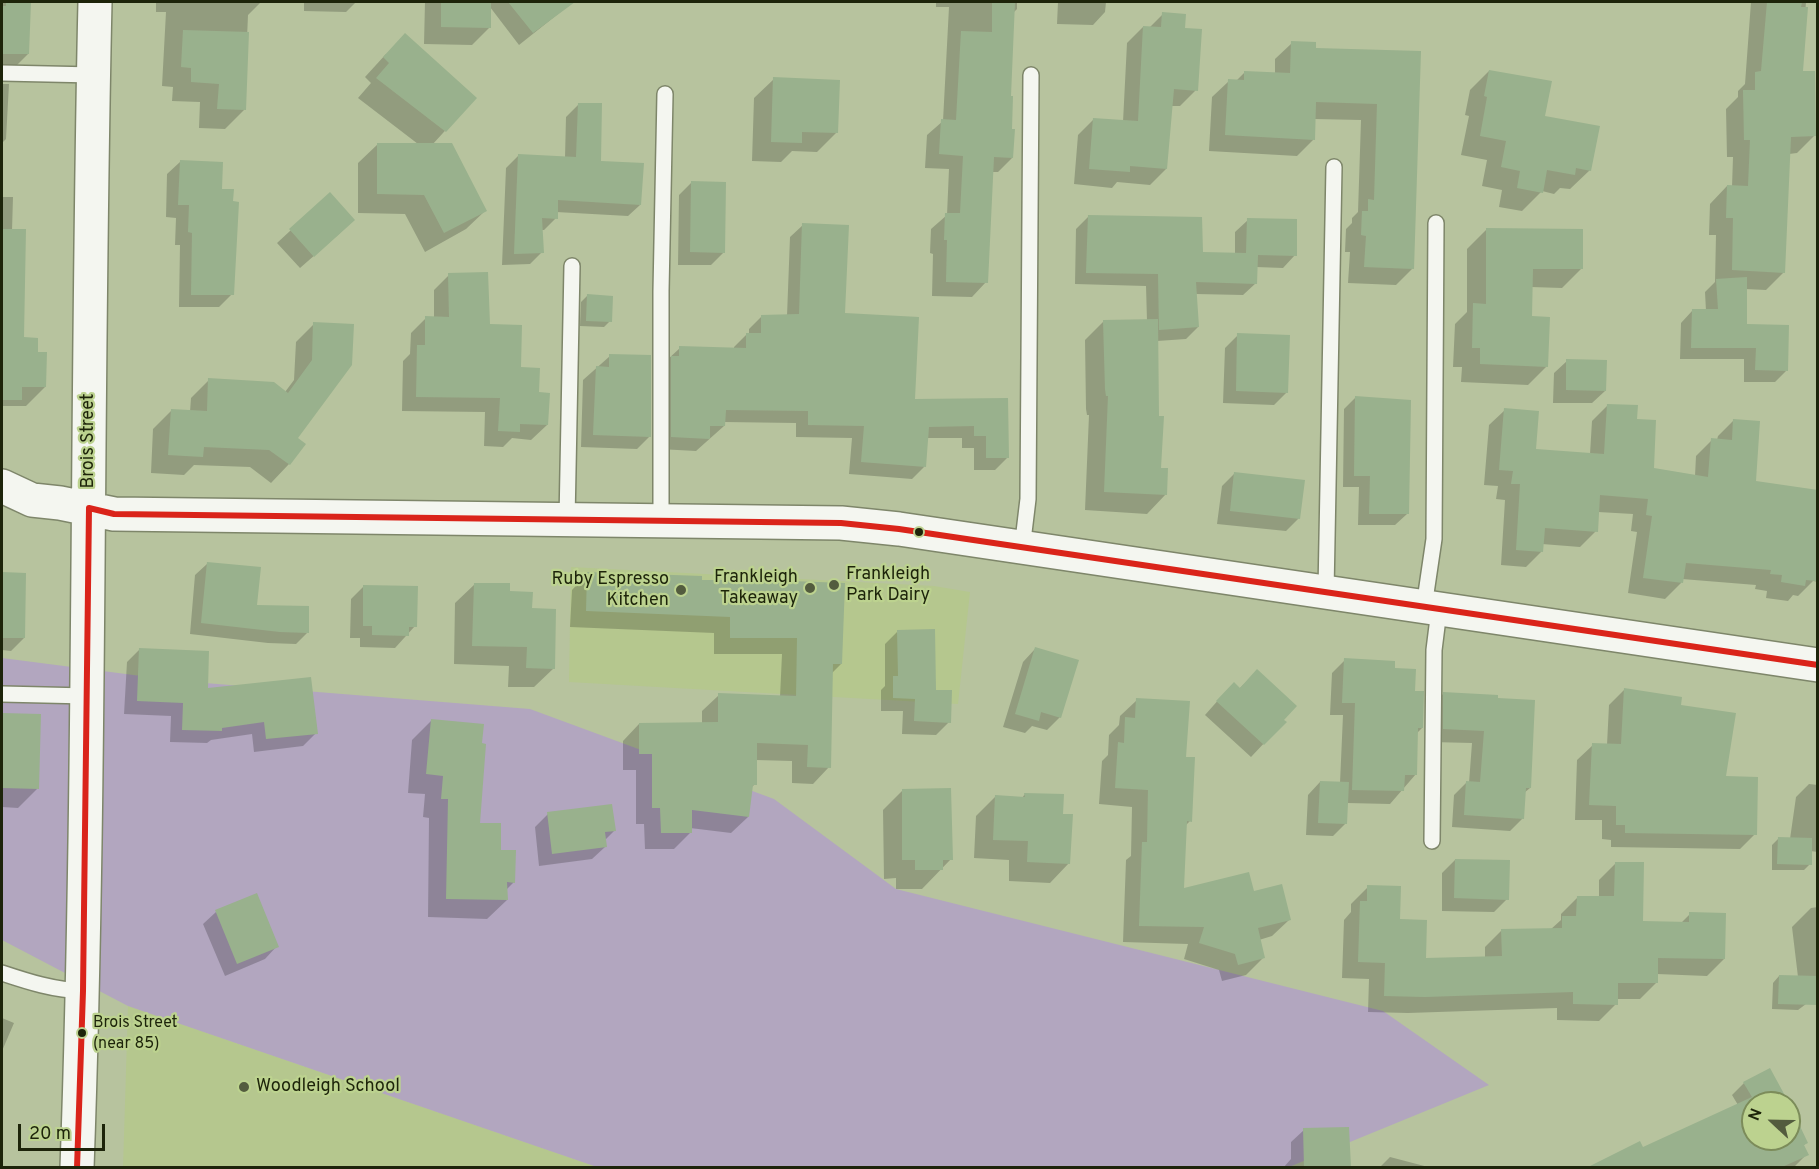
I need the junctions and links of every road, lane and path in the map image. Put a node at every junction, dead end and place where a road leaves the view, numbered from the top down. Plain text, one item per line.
1 (95, 2) edge
2 (2, 73) edge
3 (94, 75) junction
4 (1031, 75) dead end
5 (665, 94) dead end
6 (1334, 167) dead end
7 (1436, 223) dead end
8 (572, 266) dead end
9 (2, 486) edge
10 (89, 508) junction
11 (567, 520) junction
12 (661, 521) junction
13 (1022, 549) junction
14 (1326, 591) junction
15 (1431, 608) junction
16 (1818, 665) edge
17 (2, 694) edge
18 (87, 696) junction
19 (1432, 841) dead end
20 (2, 972) edge
21 (83, 991) junction
22 (76, 1167) edge

1 - 3 street, Brois Street
2 - 3 lane
3 - 10 street, Brois Street
4 - 13 lane
5 - 12 lane
6 - 14 lane
7 - 15 lane
8 - 11 lane
9 - 10 street
10 - 11 street
10 - 18 street, Brois Street
11 - 12 street
12 - 13 street
13 - 14 street
14 - 15 street
15 - 16 street
15 - 19 lane
17 - 18 lane
18 - 21 street, Brois Street
20 - 21 lane
21 - 22 street, Brois Street

